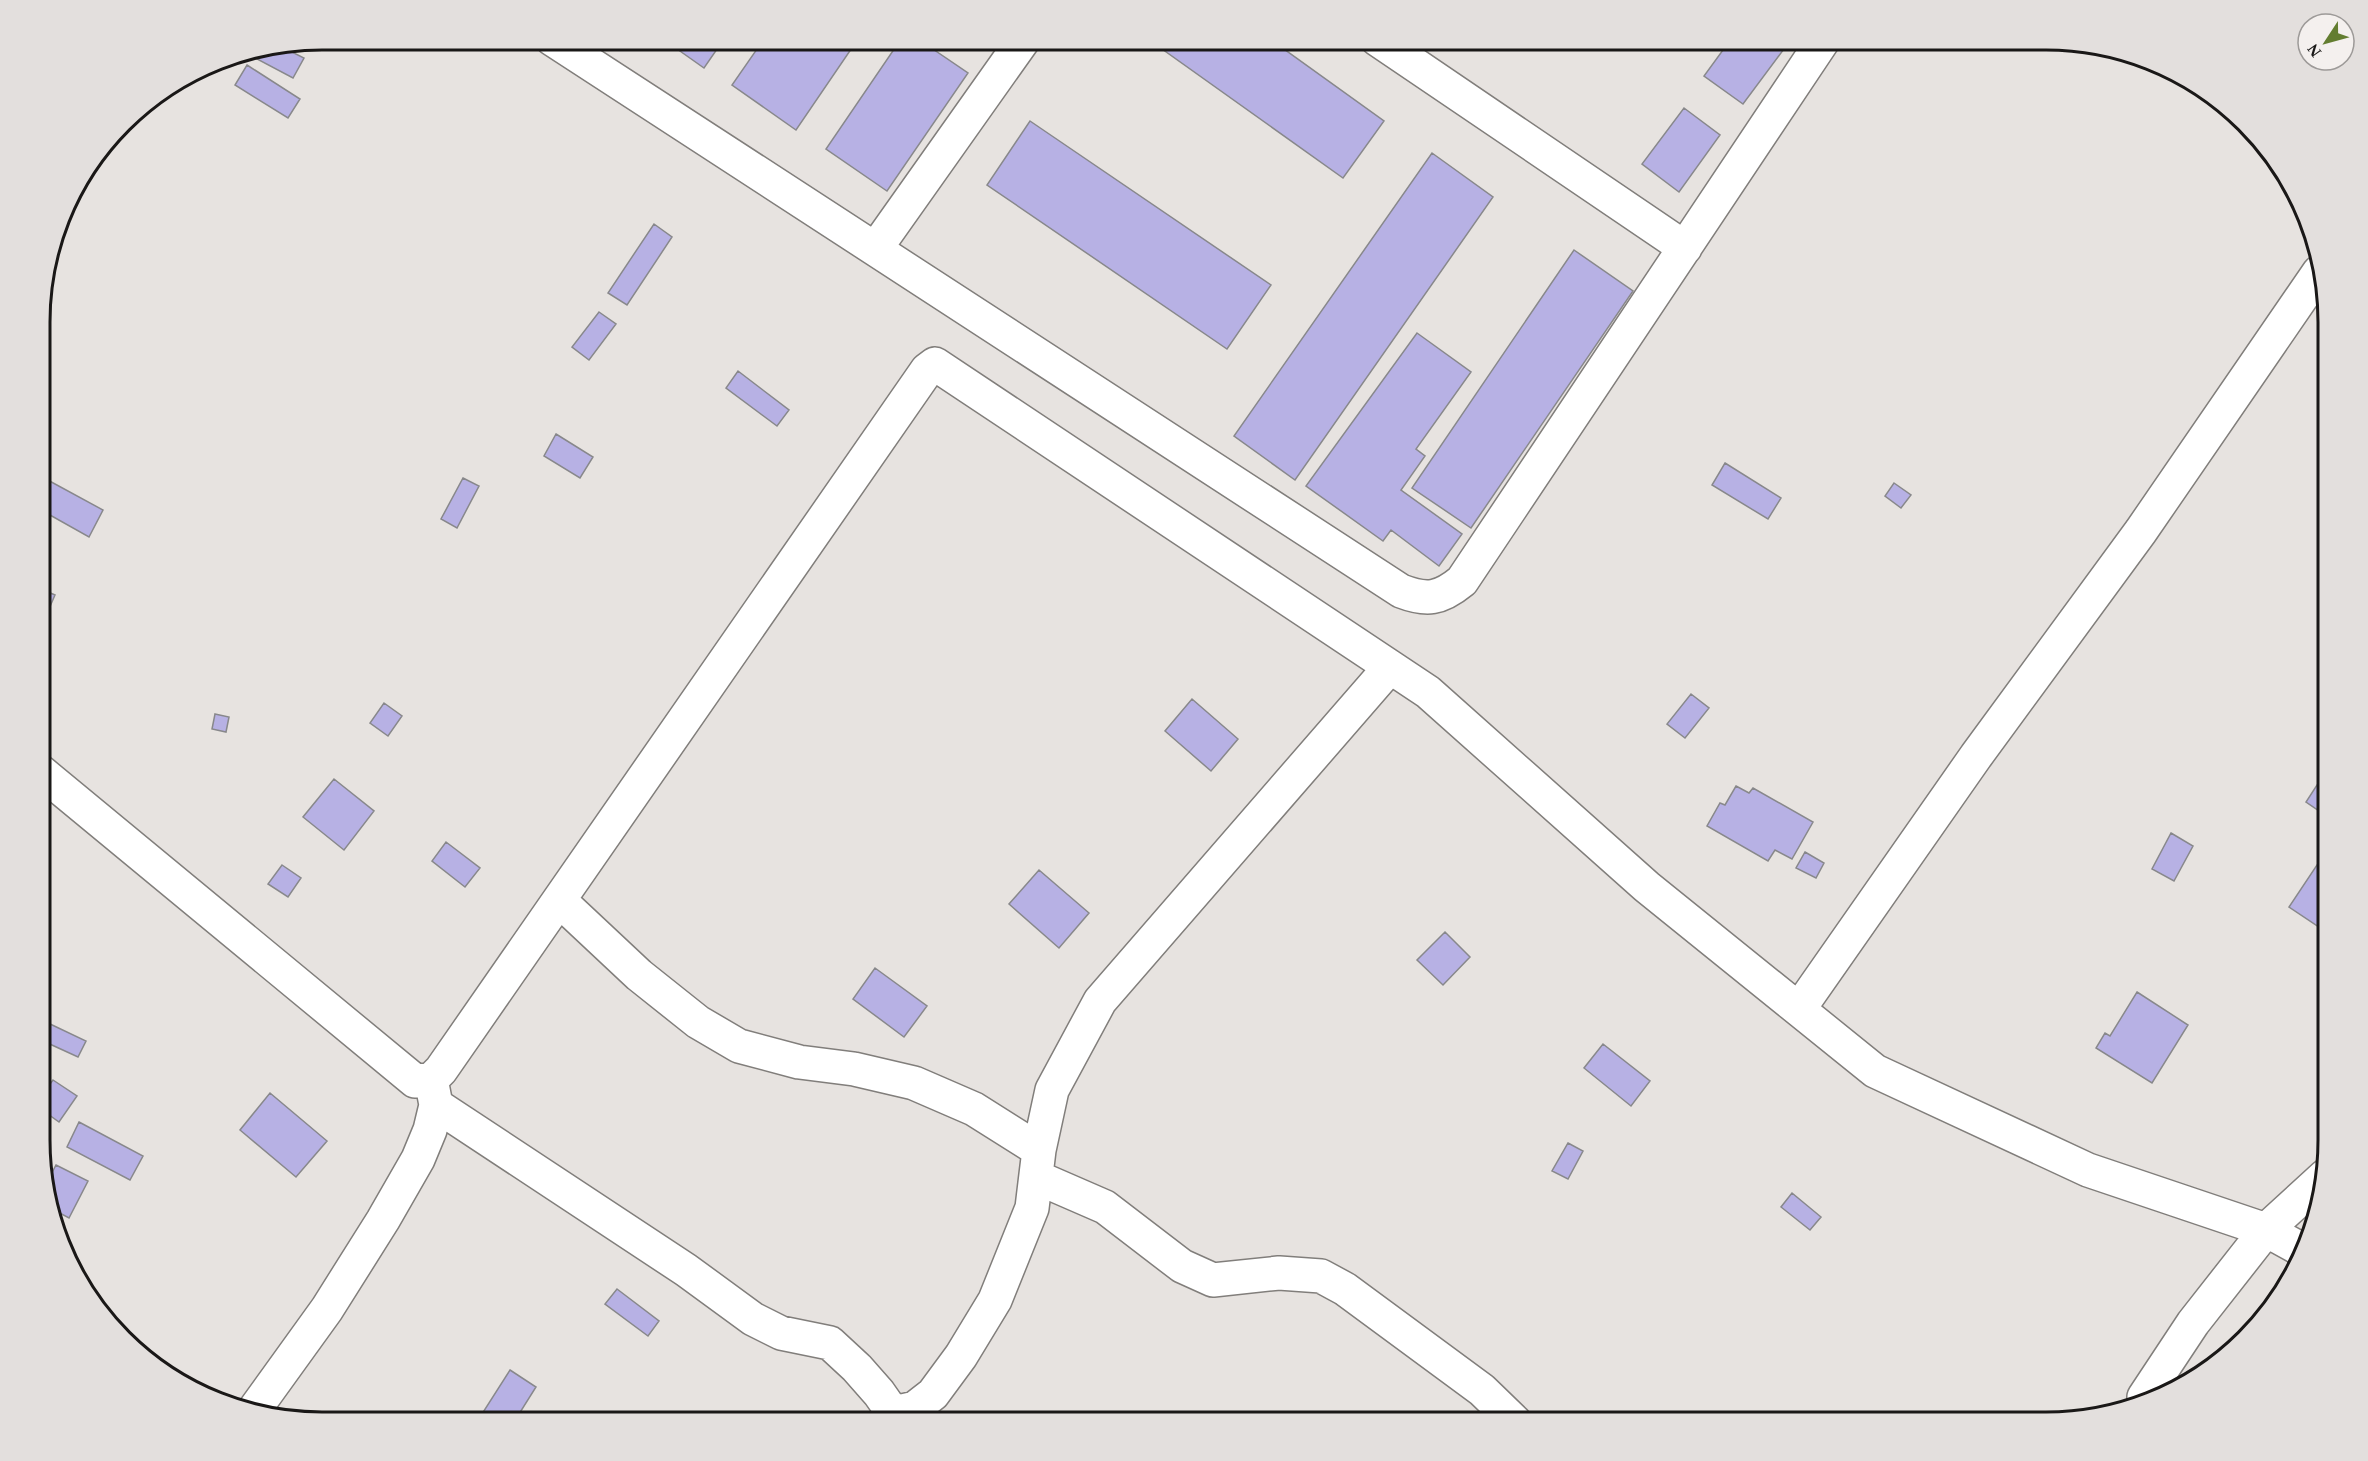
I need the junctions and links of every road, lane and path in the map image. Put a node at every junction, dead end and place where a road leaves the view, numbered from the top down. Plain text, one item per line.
1 (569, 50) edge
2 (1016, 50) edge
3 (1393, 50) edge
4 (1817, 50) edge
5 (876, 248) junction
6 (1685, 248) junction
7 (2315, 278) edge
8 (1390, 667) junction
9 (50, 780) edge
10 (559, 900) junction
11 (1799, 1009) junction
12 (434, 1092) junction
13 (1037, 1163) junction
14 (2314, 1186) edge
15 (2266, 1230) junction
16 (2296, 1247) edge
17 (2147, 1392) edge
18 (259, 1404) edge
19 (887, 1412) edge
20 (905, 1412) edge
21 (1505, 1412) edge

1 - 5 street
2 - 5 street
3 - 6 street
4 - 6 street
5 - 6 street
7 - 11 street
8 - 10 street
8 - 11 street
8 - 13 street
9 - 12 street
10 - 12 street
10 - 13 street
11 - 15 street
12 - 18 street
12 - 19 street
13 - 20 street
13 - 21 street
14 - 15 street
15 - 16 street
15 - 17 street

